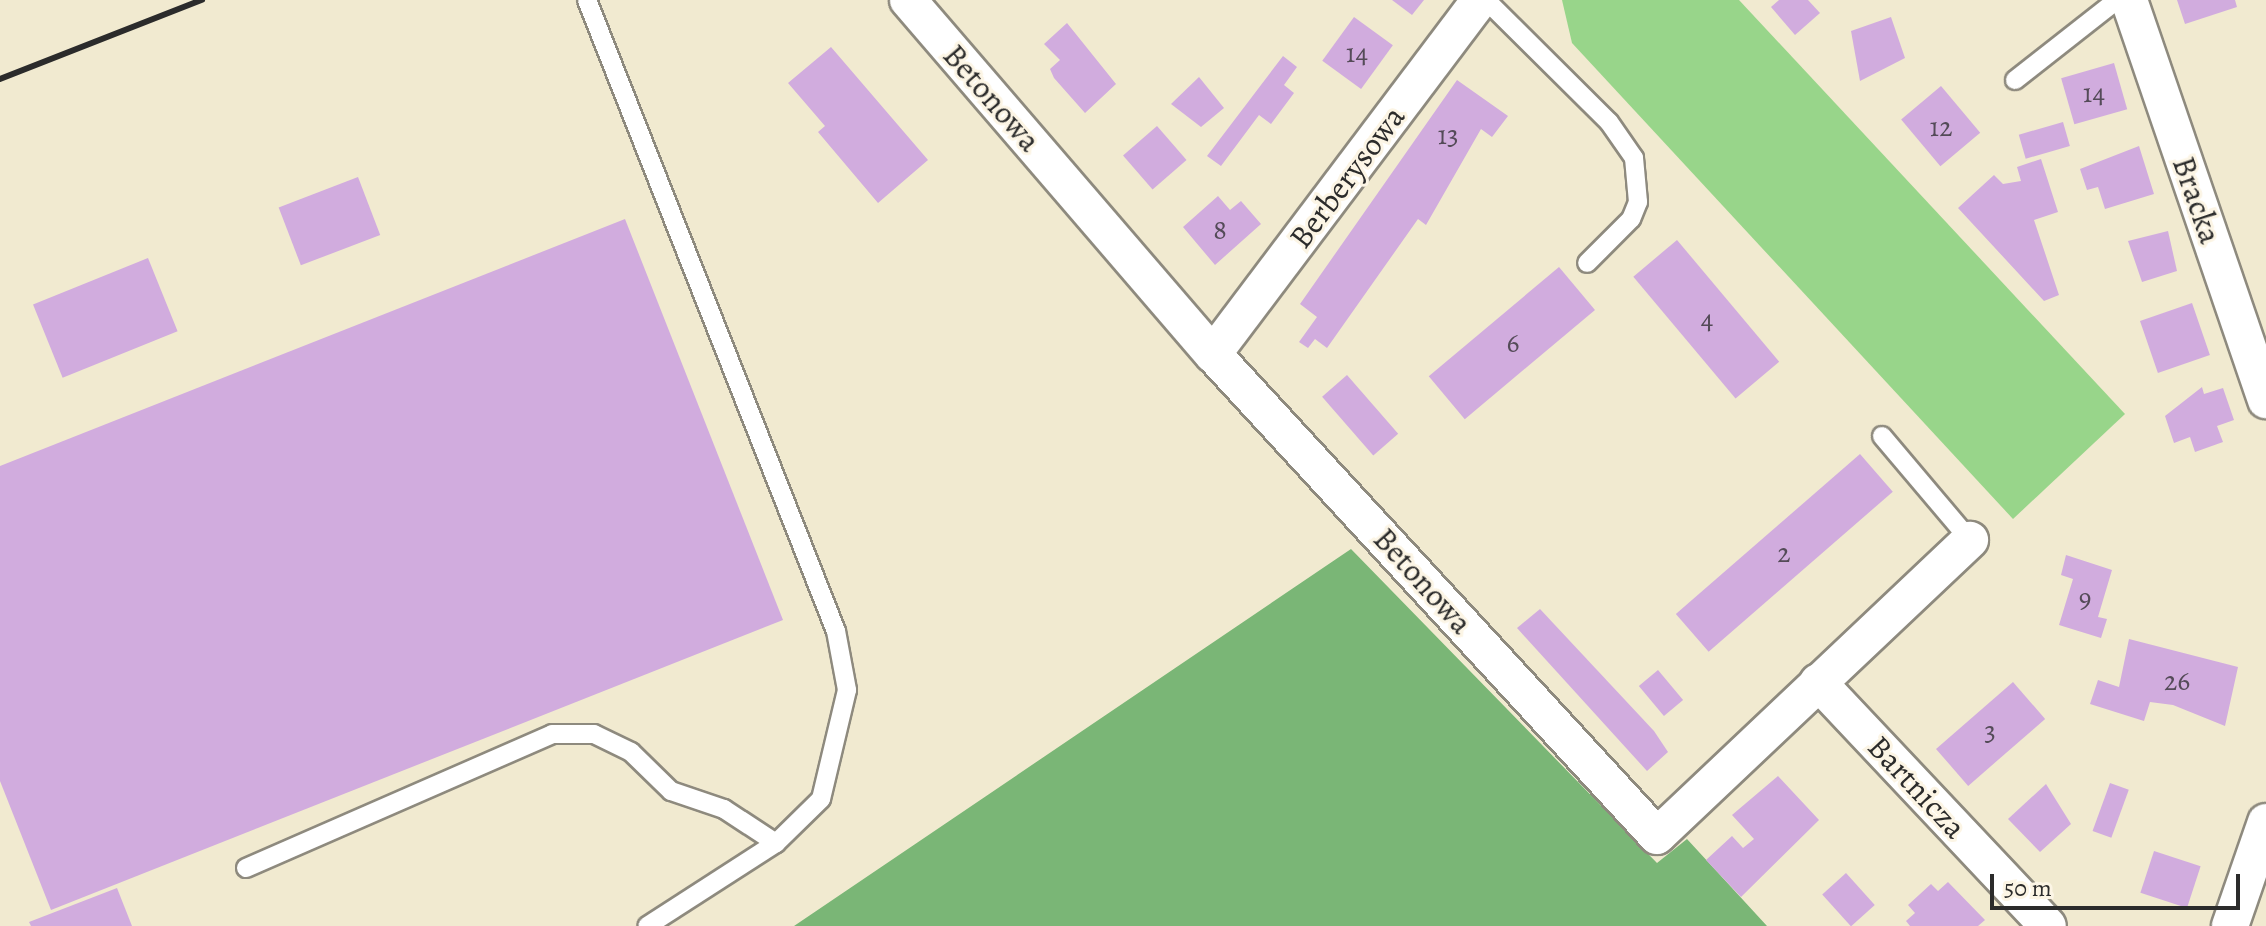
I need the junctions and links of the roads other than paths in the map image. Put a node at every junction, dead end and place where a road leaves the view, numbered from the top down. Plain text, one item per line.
1 (587, 0) edge
2 (908, 0) edge
3 (1480, 0) edge
4 (1486, 0) edge
5 (2117, 0) edge
6 (2129, 0) edge
7 (2015, 80) dead end
8 (1587, 263) dead end
9 (1213, 354) junction
10 (2266, 400) edge
11 (1882, 436) dead end
12 (1970, 540) joint
13 (1818, 682) junction
14 (2266, 822) edge
15 (776, 843) junction
16 (246, 868) dead end
17 (647, 926) edge
18 (2048, 926) edge
19 (2230, 926) edge

1 - 15 lane
2 - 9 street, Betonowa
3 - 9 street, Berberysowa
4 - 8 lane
5 - 7 lane
6 - 10 street, Bracka
9 - 13 street, Betonowa
11 - 12 lane
12 - 13 street, Betonowa
13 - 18 street, Bartnicza
14 - 19 street
15 - 16 lane
15 - 17 lane

